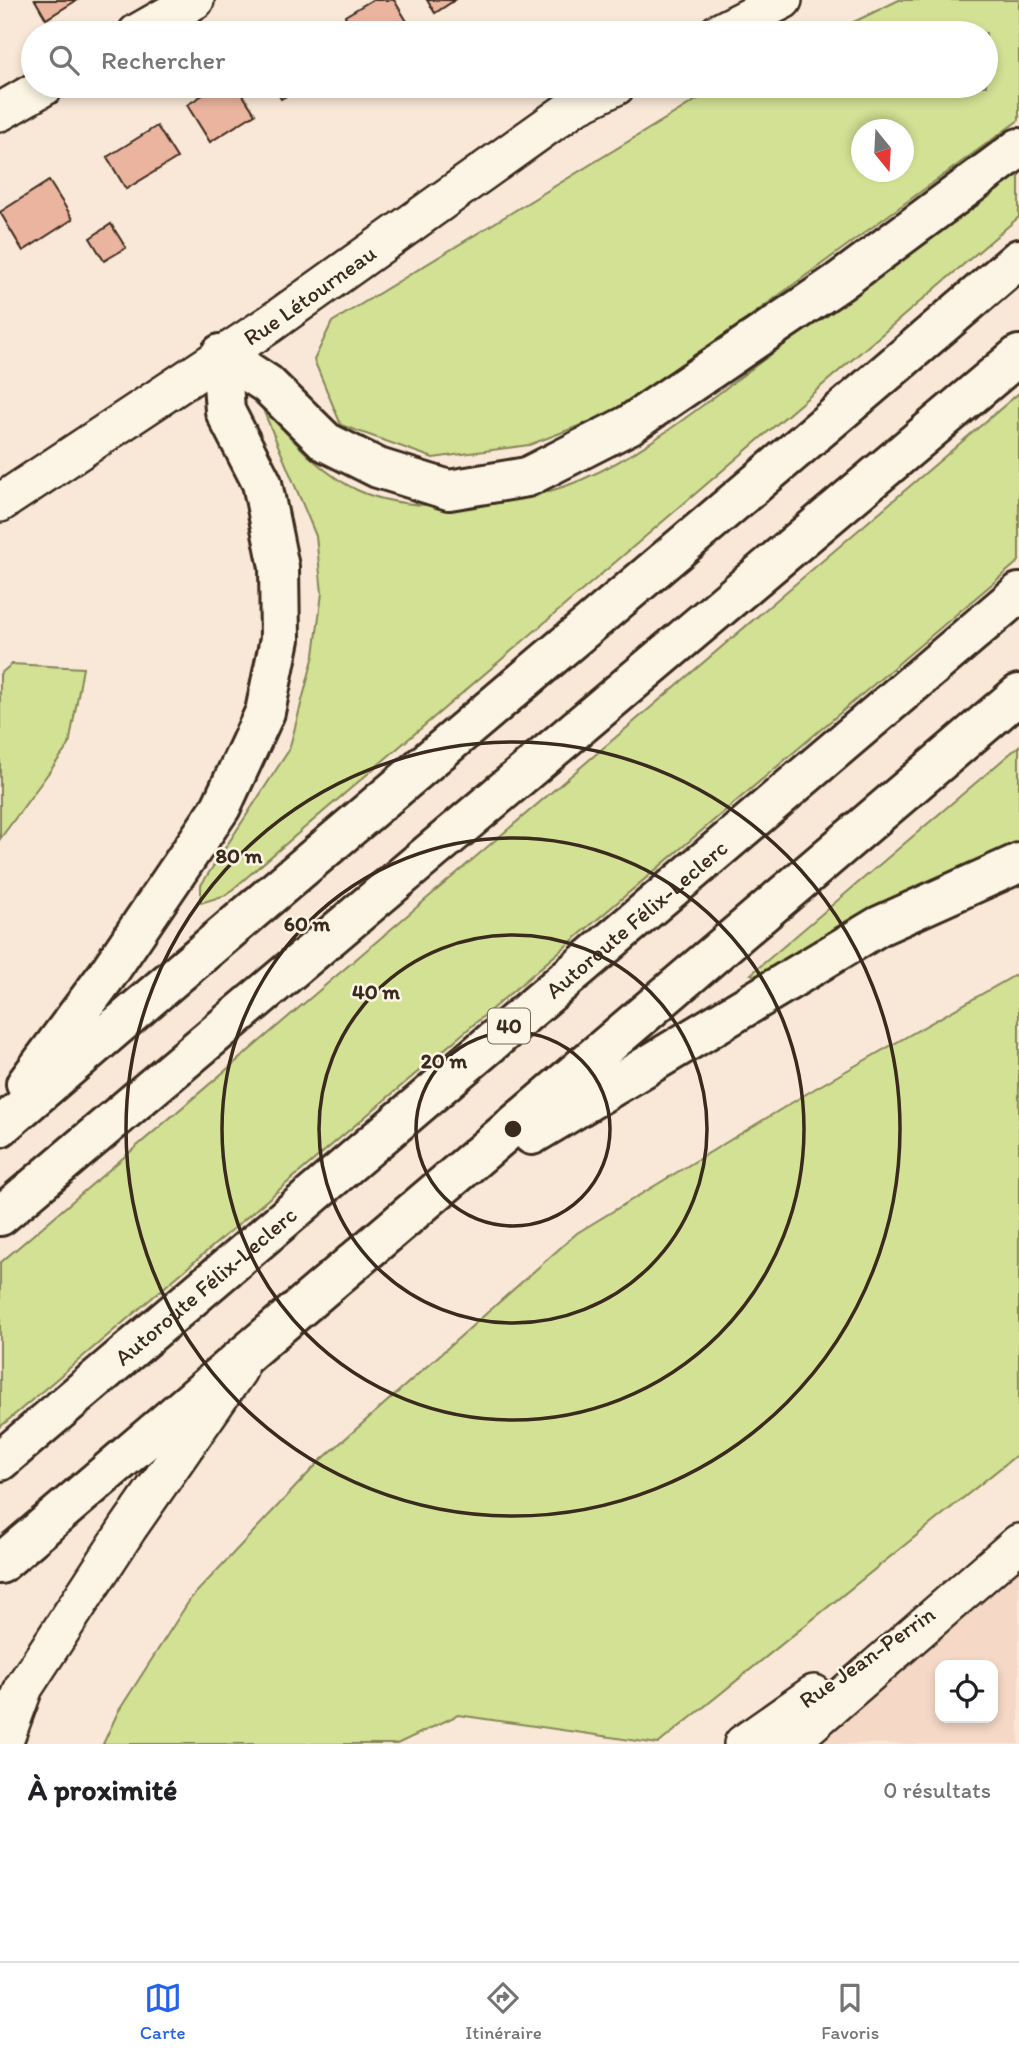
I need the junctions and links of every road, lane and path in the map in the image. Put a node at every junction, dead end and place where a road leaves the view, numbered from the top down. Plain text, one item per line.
1 (195, 0) edge
2 (783, 0) edge
3 (158, 21) edge
4 (742, 21) edge
5 (24, 98) edge
6 (591, 98) edge
7 (0, 112) edge
8 (1019, 148) edge
9 (1019, 259) edge
10 (222, 354) junction
11 (1019, 355) edge
12 (0, 503) edge
13 (1019, 593) edge
14 (1019, 694) edge
15 (1019, 863) edge
16 (0, 1119) edge
17 (0, 1127) edge
18 (437, 1192) junction
19 (0, 1216) edge
20 (255, 1345) junction
21 (0, 1461) edge
22 (1018, 1546) edge
23 (0, 1564) edge
24 (958, 1594) junction
25 (826, 1732) edge
26 (3, 1744) edge
27 (743, 1744) edge
28 (788, 1744) edge

1 - 3 street
2 - 4 street
5 - 7 street
6 - 10 street, Rue Létourneau
8 - 10 highway
9 - 17 highway
10 - 12 street, Rue Létourneau
10 - 16 highway
11 - 19 highway
13 - 21 highway, Autoroute Félix-Leclerc / 40
14 - 18 highway
15 - 18 highway
18 - 20 highway
20 - 23 highway
20 - 26 street
22 - 24 street, Rue Jean-Perrin
24 - 25 street, Rue Jean-Perrin
24 - 27 street, Rue Jean-Perrin
25 - 28 street, Rue Jean-Perrin

